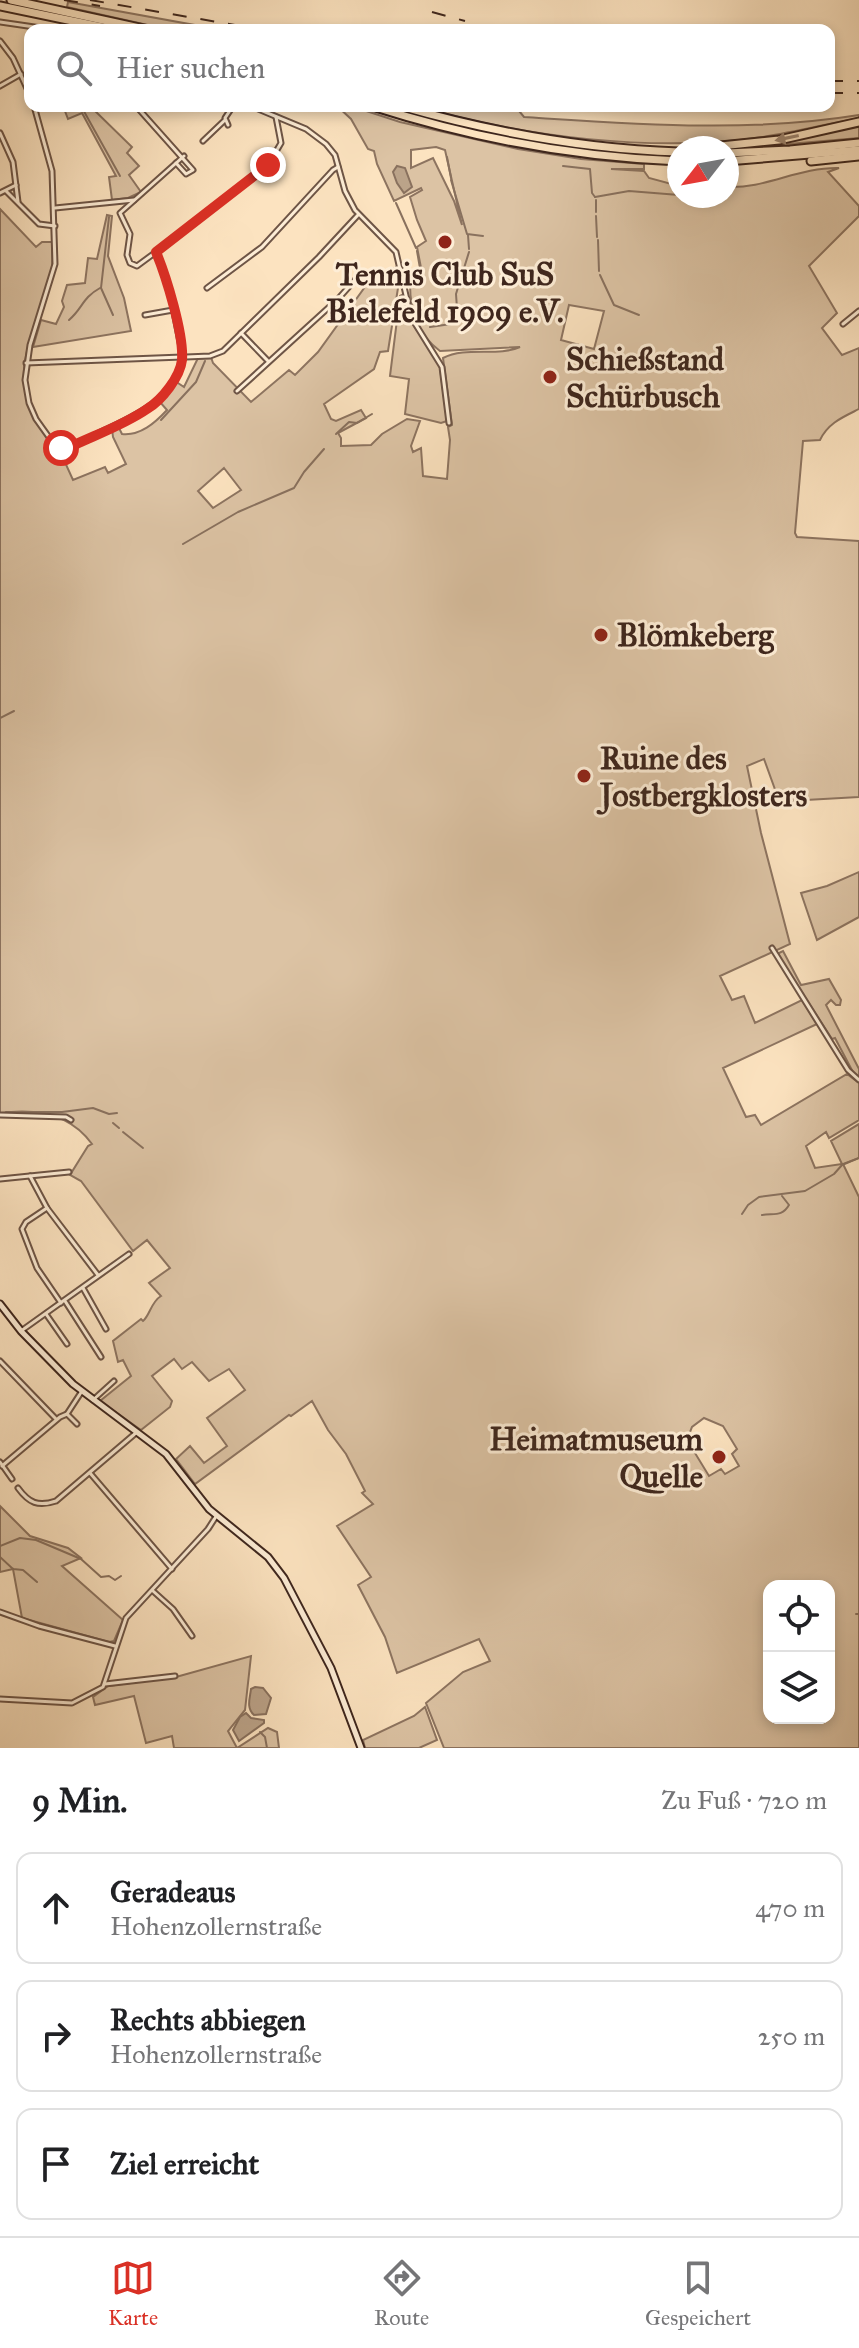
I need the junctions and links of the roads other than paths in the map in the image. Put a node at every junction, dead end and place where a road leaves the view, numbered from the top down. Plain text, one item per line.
1 (11, 0) edge
2 (0, 6) edge
3 (0, 22) edge
4 (87, 24) edge
5 (121, 24) edge
6 (24, 25) edge
7 (0, 41) edge
8 (21, 74) junction
9 (24, 81) edge
10 (0, 86) edge
11 (36, 112) edge
12 (142, 112) edge
13 (230, 112) edge
14 (265, 112) edge
15 (393, 112) edge
16 (424, 112) edge
17 (276, 117) junction
18 (225, 120) junction
19 (859, 122) edge
20 (228, 125) dead end
21 (0, 133) edge
22 (203, 141) dead end
23 (859, 143) edge
24 (739, 145) edge
25 (667, 149) edge
26 (859, 150) edge
27 (184, 156) junction
28 (859, 156) edge
29 (739, 157) edge
30 (739, 157) edge
31 (739, 159) edge
32 (667, 160) edge
33 (176, 163) junction
34 (338, 167) junction
35 (16, 185) junction
36 (6, 191) junction
37 (0, 193) edge
38 (134, 200) junction
39 (18, 202) junction
40 (54, 208) junction
41 (358, 215) junction
42 (55, 226) junction
43 (156, 252) junction
44 (400, 268) junction
45 (207, 288) dead end
46 (174, 309) junction
47 (859, 311) edge
48 (145, 315) dead end
49 (843, 324) dead end
50 (241, 333) junction
51 (184, 357) junction
52 (268, 361) junction
53 (26, 363) junction
54 (237, 391) dead end
55 (449, 423) dead end
56 (772, 948) dead end
57 (859, 1080) edge
58 (0, 1115) edge
59 (71, 1120) dead end
60 (69, 1172) dead end
61 (30, 1176) junction
62 (0, 1179) edge
63 (47, 1208) junction
64 (129, 1254) dead end
65 (98, 1275) junction
66 (83, 1288) junction
67 (63, 1302) junction
68 (0, 1304) edge
69 (46, 1314) junction
70 (106, 1329) dead end
71 (21, 1331) junction
72 (67, 1344) dead end
73 (101, 1357) dead end
74 (0, 1361) edge
75 (114, 1381) dead end
76 (82, 1391) junction
77 (93, 1400) junction
78 (67, 1414) junction
79 (57, 1420) junction
80 (77, 1424) dead end
81 (138, 1431) junction
82 (1, 1464) edge
83 (90, 1473) junction
84 (12, 1479) dead end
85 (18, 1488) dead end
86 (217, 1515) junction
87 (172, 1569) junction
88 (153, 1590) junction
89 (0, 1612) edge
90 (192, 1636) dead end
91 (116, 1646) junction
92 (175, 1676) dead end
93 (105, 1684) junction
94 (0, 1699) edge
95 (361, 1748) edge

1 - 5 highway
2 - 4 highway
3 - 6 street
7 - 8 street
8 - 9 street
8 - 10 street
11 - 40 street
12 - 27 street
13 - 18 street
14 - 17 street
15 - 32 highway
16 - 25 highway
17 - 34 street
17 - 43 street
18 - 20 street
18 - 22 street
19 -> 24 highway
21 - 35 street
23 - 29 highway
26 - 30 highway
27 - 33 street
27 - 33 street
28 - 31 highway
33 - 38 street
34 - 41 street
34 - 45 street
35 - 36 street
35 - 39 street
36 - 37 street
36 - 39 street
38 - 40 street
38 - 43 street
39 - 42 street
40 - 42 street
41 - 44 street
41 - 50 street
42 - 53 street
43 - 46 street
44 - 52 street
44 - 55 street
46 - 48 street
46 - 51 street
47 - 49 street
50 - 51 street
50 - 52 street
51 - 53 street
51 - 53 street
52 - 54 street
56 - 57 street
58 - 59 street
60 - 61 street
61 - 62 street
61 - 63 street
63 - 65 street
63 - 67 street
64 - 65 street
65 - 66 street
66 - 67 street
66 - 70 street
67 - 69 street
67 - 73 street
68 - 71 main road
69 - 71 street
69 - 72 street
71 - 76 main road
74 - 79 street
75 - 77 street
76 - 77 main road
76 - 78 street
77 - 81 main road
78 - 79 street
78 - 80 street
79 - 82 street
81 - 83 street
81 - 86 main road
82 - 84 street
83 - 85 street
83 - 87 street
86 - 87 street
86 - 95 main road
87 - 88 street
88 - 90 street
88 - 91 street
89 - 91 street
91 - 93 street
92 - 93 street
93 - 94 street

